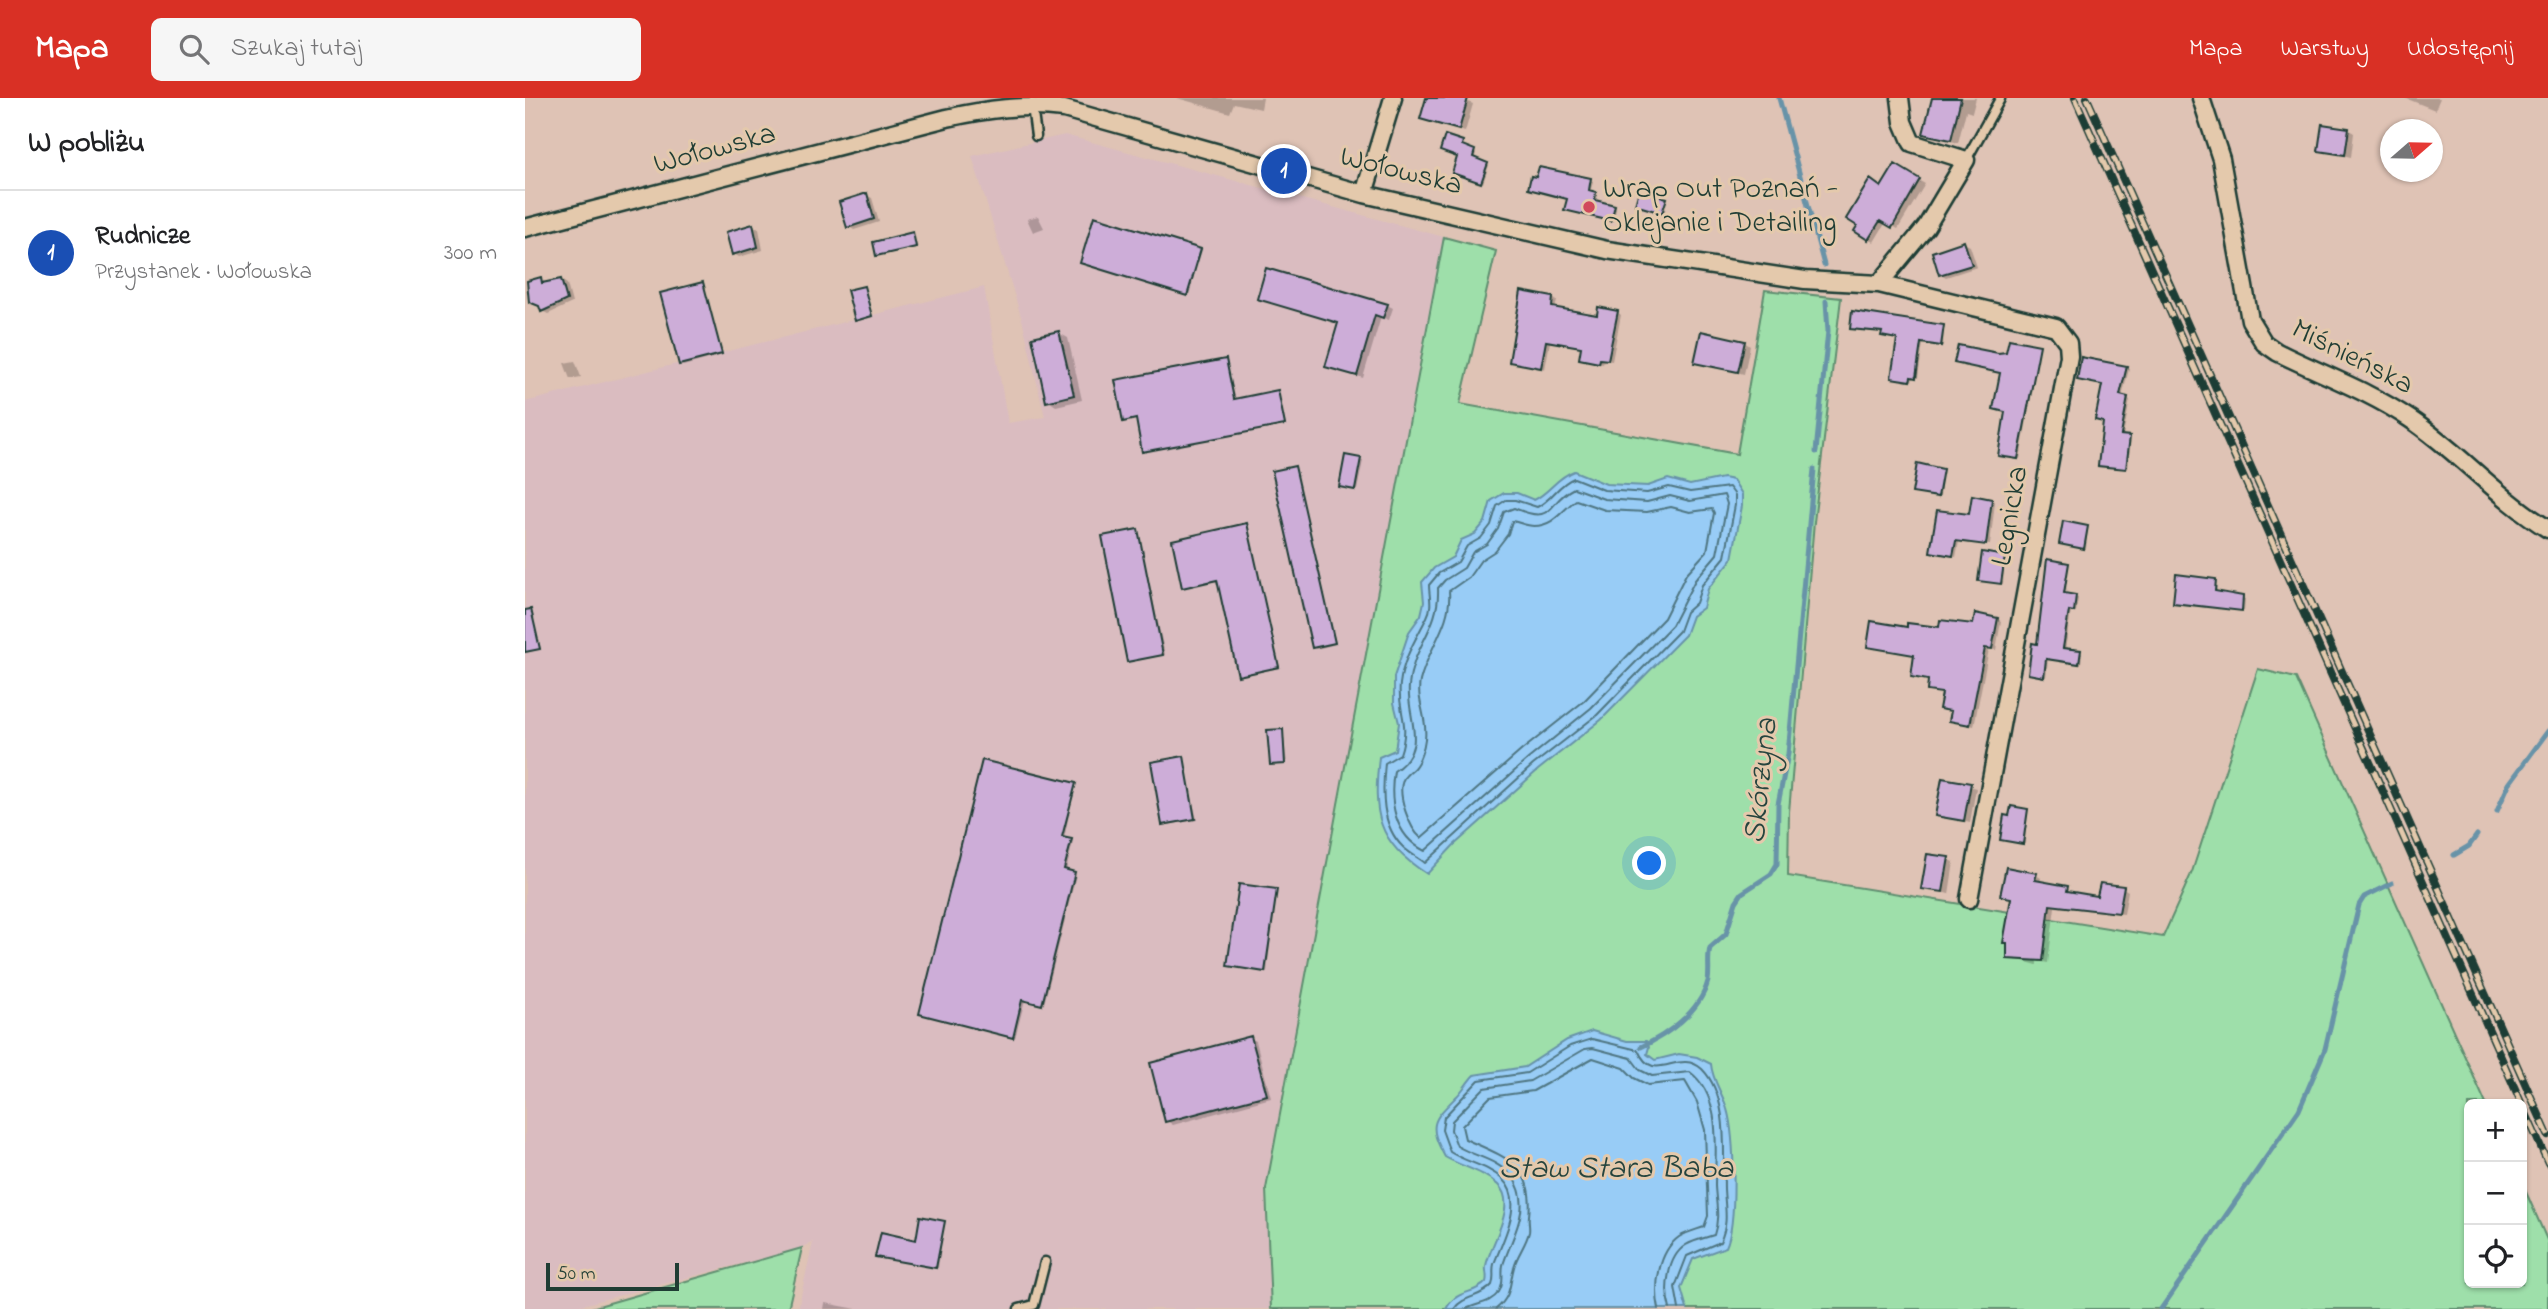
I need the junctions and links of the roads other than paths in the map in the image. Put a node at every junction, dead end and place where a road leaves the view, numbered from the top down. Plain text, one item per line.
1 (1393, 98) edge
2 (1900, 98) edge
3 (2201, 98) edge
4 (2000, 99) edge
5 (1035, 103) edge
6 (1036, 136) dead end
7 (1966, 160) junction
8 (1364, 194) junction
9 (525, 228) edge
10 (1879, 284) junction
11 (2548, 528) edge
12 (1969, 899) dead end
13 (1045, 1262) dead end
14 (1019, 1309) edge

1 - 8 street
2 - 7 street
3 - 11 street, Miśnieńska
4 - 7 lane
5 - 6 lane
5 - 8 street, Wołowska
5 - 9 street, Wołowska
7 - 10 street
8 - 10 street, Wołowska
10 - 12 street, Legnicka
13 - 14 lane

